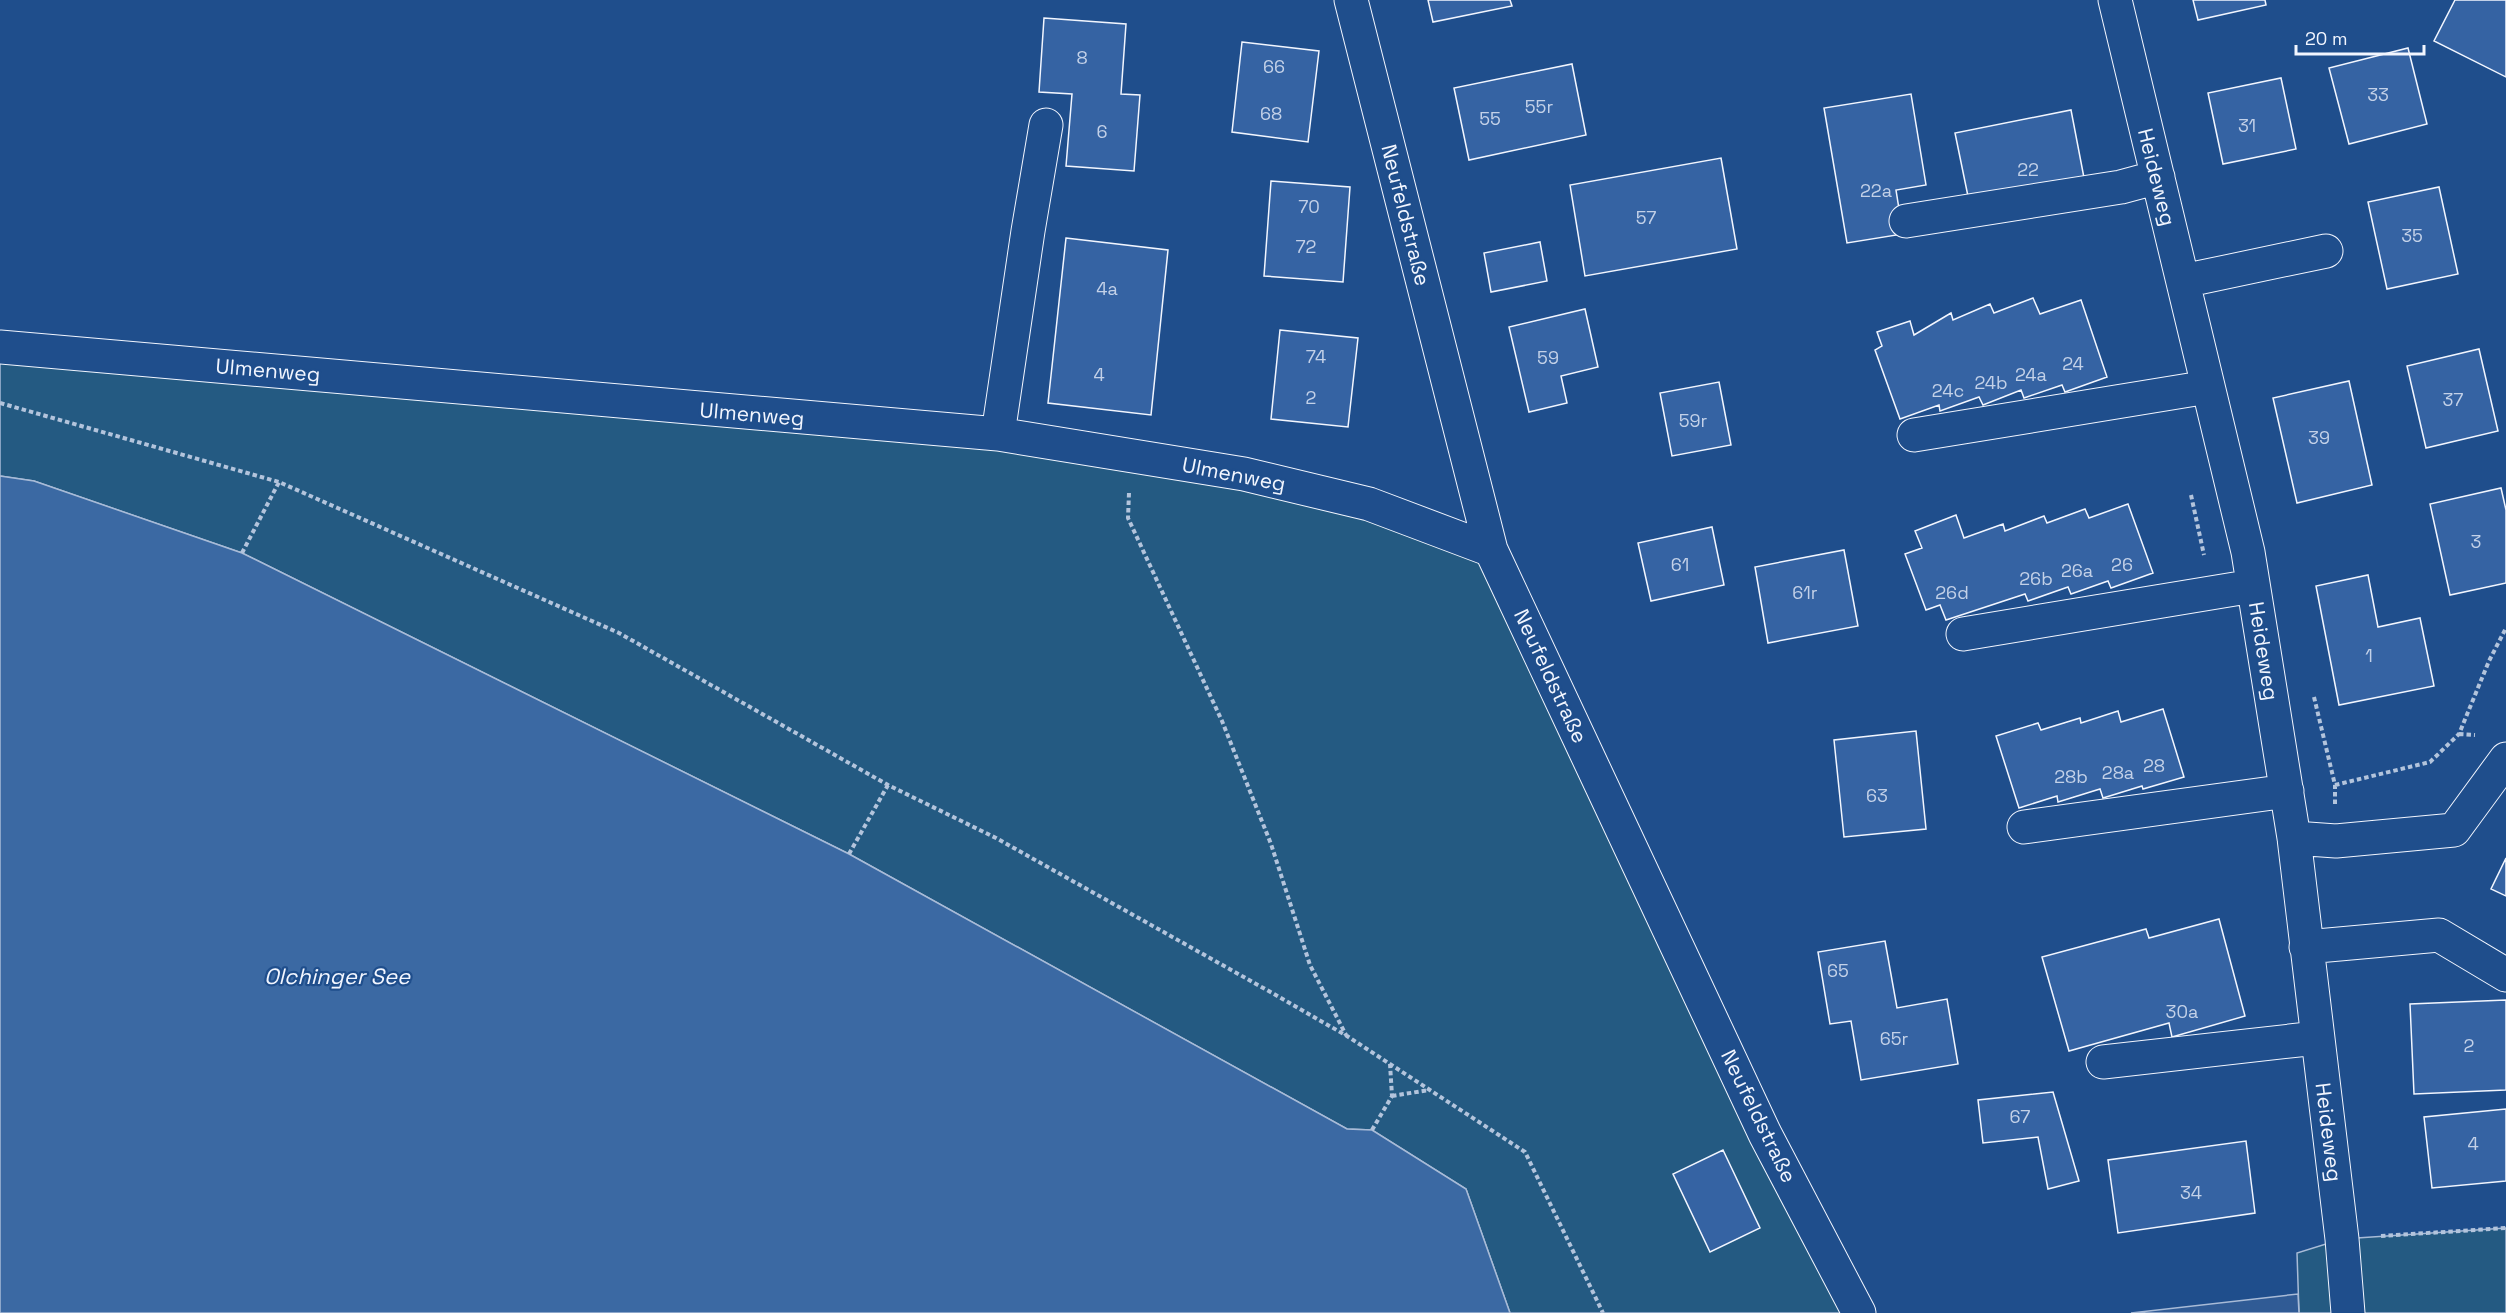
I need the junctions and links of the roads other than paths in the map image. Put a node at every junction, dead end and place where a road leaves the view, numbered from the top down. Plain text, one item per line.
1 (1351, 0) edge
2 (2115, 0) edge
3 (1046, 125) dead end
4 (2157, 177) junction
5 (1906, 221) dead end
6 (2326, 251) dead end
7 (2183, 282) junction
8 (0, 347) edge
9 (2208, 387) junction
10 (998, 434) junction
11 (1914, 435) dead end
12 (1491, 550) junction
13 (2253, 586) junction
14 (1963, 634) dead end
15 (2506, 759) edge
16 (2287, 791) junction
17 (2024, 827) dead end
18 (2294, 838) junction
19 (2306, 947) junction
20 (2506, 975) edge
21 (2317, 1038) junction
22 (2103, 1062) dead end
23 (1859, 1313) edge
24 (2348, 1313) edge

1 - 12 street, Neufeldstraße
2 - 4 street, Heideweg
3 - 10 street
4 - 5 street
4 - 7 street, Heideweg
6 - 7 street
7 - 9 street, Heideweg
8 - 10 street, Ulmenweg
9 - 11 street
9 - 13 street, Heideweg
10 - 12 street, Ulmenweg
12 - 23 street, Neufeldstraße
13 - 14 street
13 - 16 street, Heideweg
15 - 18 street
16 - 17 street
16 - 18 street, Heideweg
18 - 19 street, Heideweg
19 - 20 street
19 - 21 street, Heideweg
21 - 22 street
21 - 24 street, Heideweg

